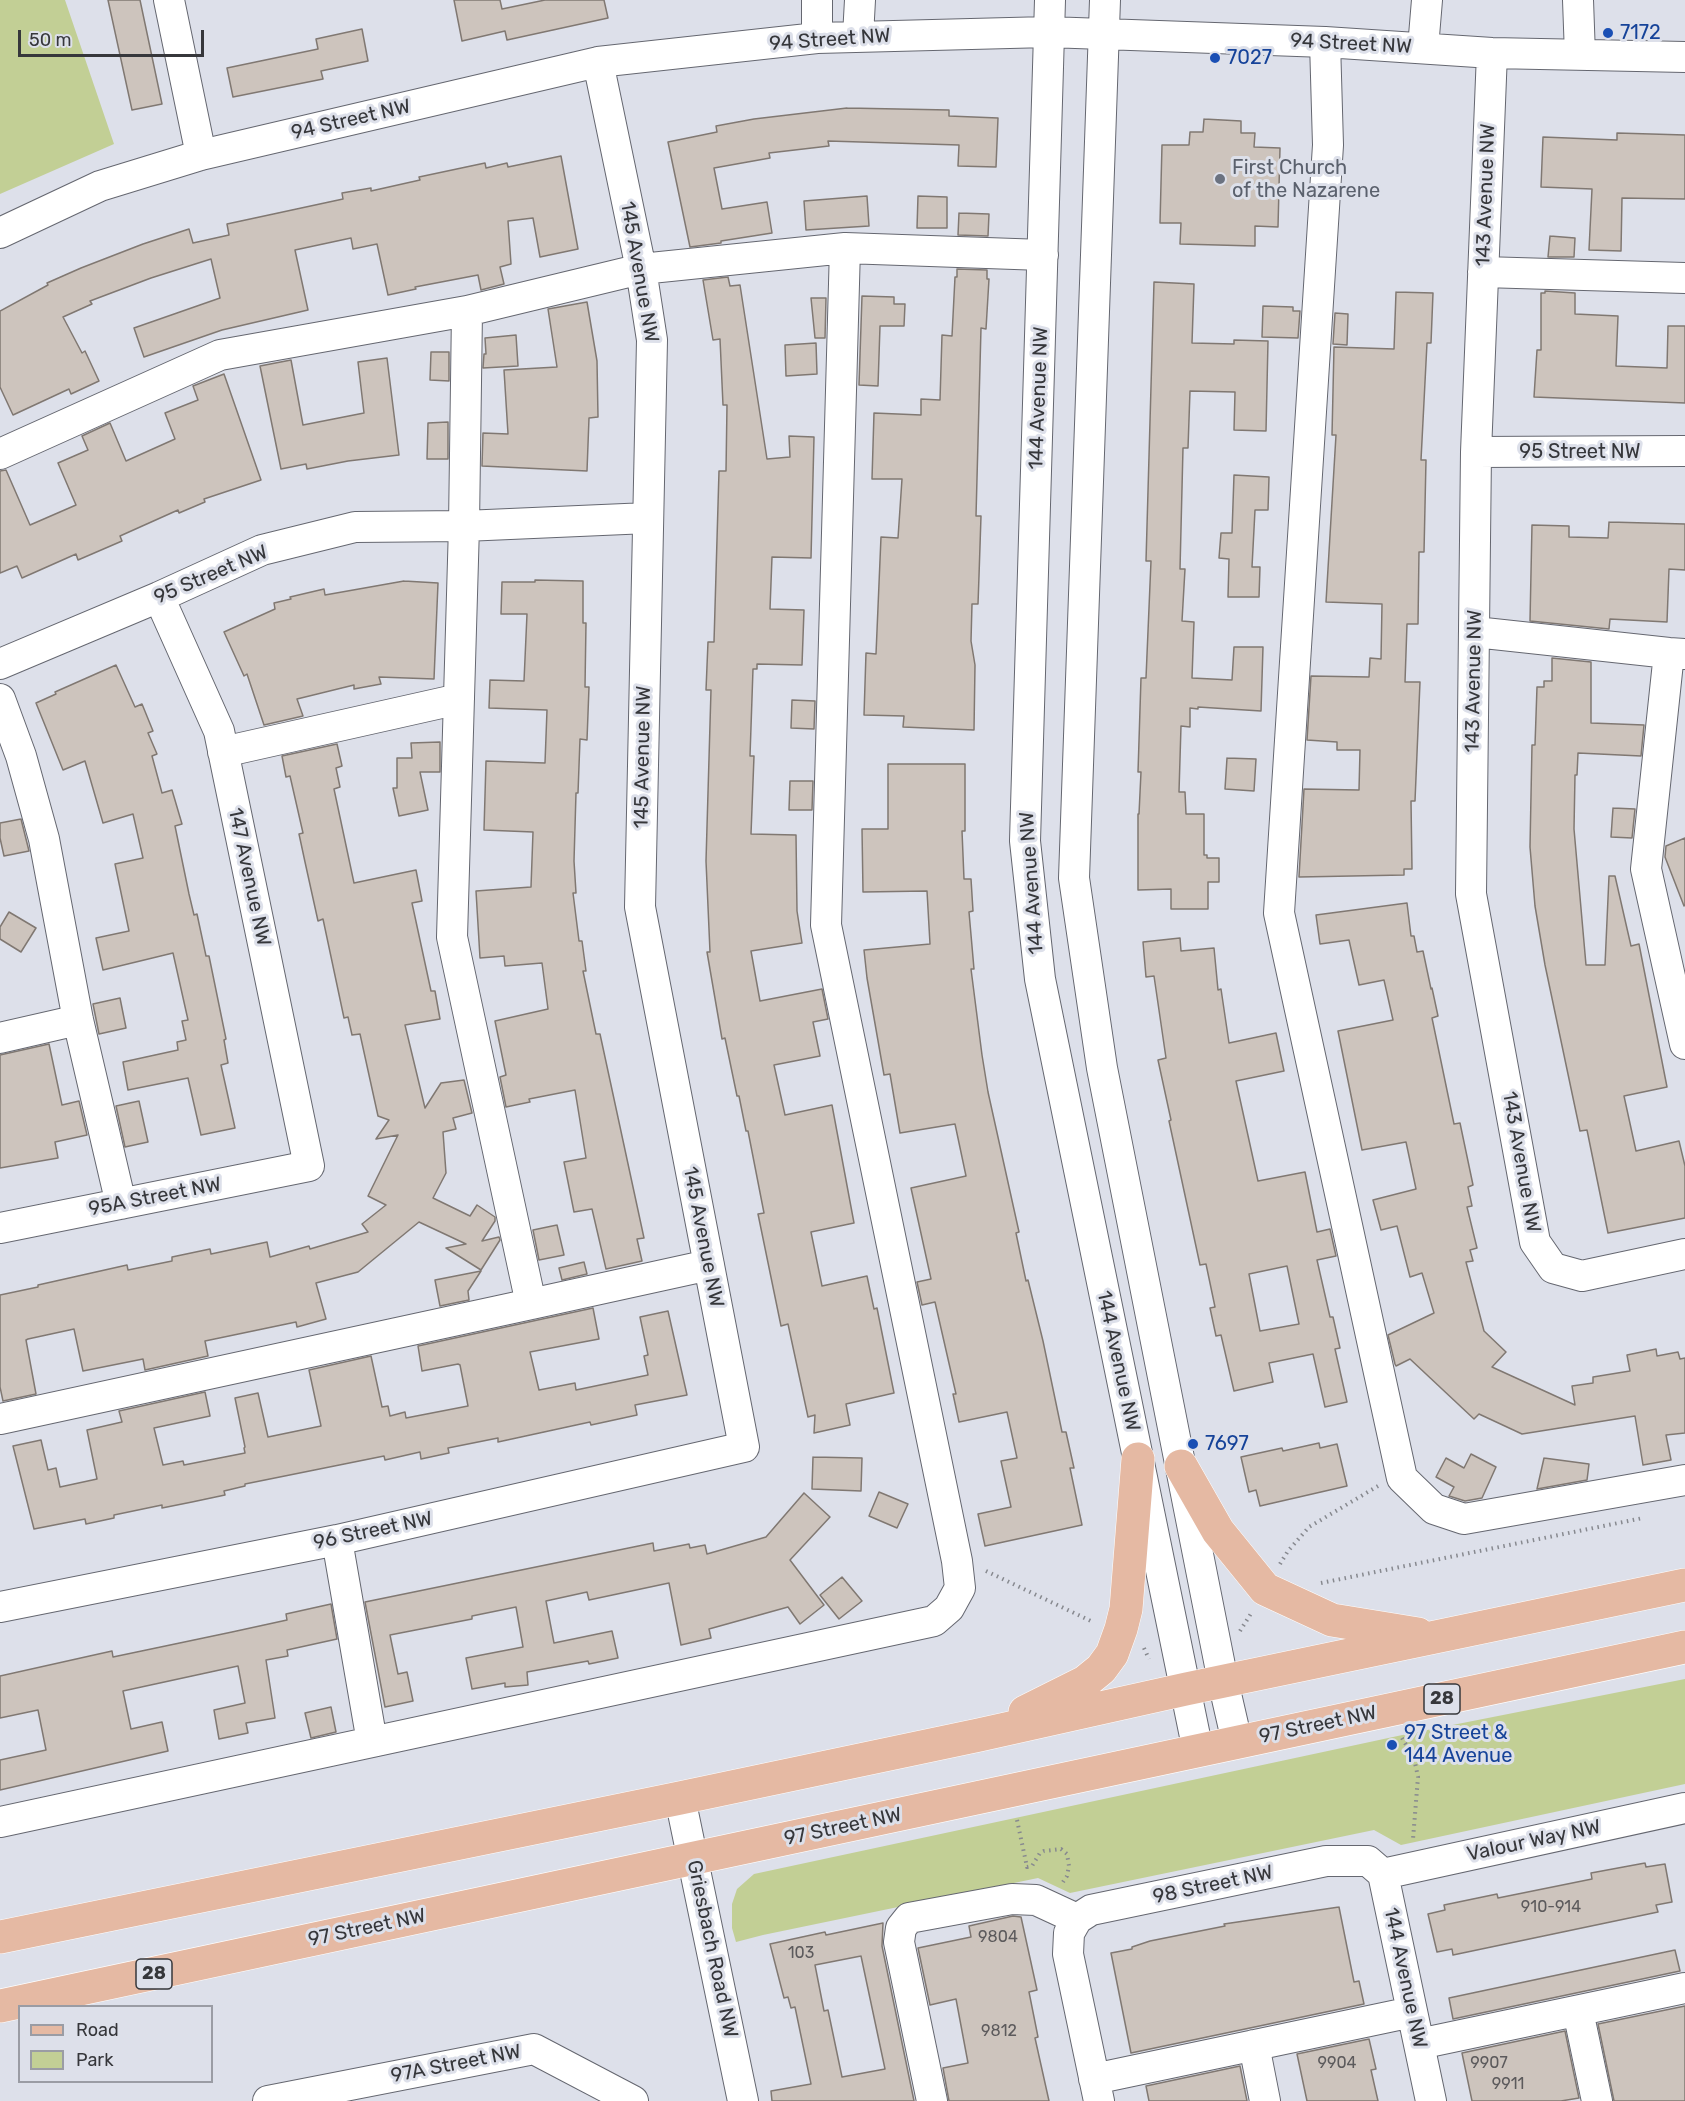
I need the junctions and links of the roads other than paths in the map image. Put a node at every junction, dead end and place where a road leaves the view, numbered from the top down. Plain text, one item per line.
1 (169, 0) edge
2 (818, 0) edge
3 (860, 0) edge
4 (1050, 0) edge
5 (1105, 0) edge
6 (1427, 0) edge
7 (1578, 0) edge
8 (1048, 32) junction
9 (1105, 34) junction
10 (858, 36) junction
11 (817, 38) junction
12 (1325, 42) junction
13 (1423, 48) junction
14 (1492, 53) junction
15 (1580, 55) junction
16 (1685, 57) edge
17 (598, 62) junction
18 (201, 155) junction
19 (0, 233) edge
20 (845, 248) junction
21 (1043, 255) junction
22 (641, 269) junction
23 (1483, 272) junction
24 (1685, 278) edge
25 (467, 311) junction
26 (1685, 451) edge
27 (1476, 453) junction
28 (0, 454) edge
29 (648, 518) junction
30 (464, 526) junction
31 (159, 597) junction
32 (1475, 632) junction
33 (1677, 653) edge
34 (0, 664) edge
35 (0, 699) edge
36 (459, 699) junction
37 (223, 752) junction
38 (78, 1020) junction
39 (0, 1038) edge
40 (1685, 1044) edge
41 (309, 1166) joint
42 (121, 1204) junction
43 (0, 1228) edge
44 (1685, 1254) edge
45 (709, 1265) junction
46 (531, 1304) junction
47 (0, 1419) edge
48 (744, 1447) joint
49 (1138, 1459) junction
50 (1181, 1466) junction
51 (1685, 1480) edge
52 (337, 1540) junction
53 (1685, 1585) edge
54 (0, 1607) edge
55 (1434, 1637) junction
56 (1685, 1647) edge
57 (1223, 1681) junction
58 (1186, 1689) junction
59 (979, 1735) junction
60 (372, 1742) junction
61 (1237, 1742) junction
62 (1198, 1751) junction
63 (680, 1798) junction
64 (1685, 1808) edge
65 (0, 1822) edge
66 (693, 1859) junction
67 (1376, 1867) junction
68 (1073, 1926) junction
69 (0, 1937) edge
70 (1685, 1988) edge
71 (0, 2006) edge
72 (1578, 2011) junction
73 (1412, 2012) junction
74 (1419, 2044) junction
75 (1254, 2045) junction
76 (1097, 2090) edge
77 (738, 2100) edge
78 (268, 2101) edge
79 (633, 2101) edge
80 (932, 2101) edge
81 (1265, 2101) edge
82 (1431, 2101) edge
83 (1597, 2101) edge

1 - 18 street
2 - 11 street
3 - 10 street
4 - 8 street, 144 Avenue NW
5 - 9 street, 144 Avenue NW
6 - 13 street
7 - 15 street
8 - 9 street, 94 Street NW
8 - 10 street, 94 Street NW
8 - 21 street, 144 Avenue NW
9 - 12 street, 94 Street NW
9 - 50 street, 144 Avenue NW
10 - 11 street, 94 Street NW
11 - 17 street, 94 Street NW
12 - 13 street, 94 Street NW
12 - 51 street
13 - 14 street, 94 Street NW
14 - 15 street, 94 Street NW
14 - 23 street, 143 Avenue NW
15 - 16 street, 94 Street NW
17 - 18 street, 94 Street NW
17 - 22 street, 145 Avenue NW
18 - 19 street, 94 Street NW
20 - 21 street
20 - 22 street
20 - 60 street
21 - 49 street, 144 Avenue NW
22 - 25 street
22 - 29 street, 145 Avenue NW
23 - 24 street
23 - 27 street, 143 Avenue NW
25 - 28 street
25 - 30 street
26 - 27 street, 95 Street NW
27 - 32 street, 143 Avenue NW
29 - 30 street, 95 Street NW
29 - 45 street, 145 Avenue NW
30 - 31 street, 95 Street NW
30 - 36 street
31 - 34 street, 95 Street NW
31 - 37 street, 147 Avenue NW
32 - 33 street
32 - 44 street, 143 Avenue NW
33 - 40 street
35 - 38 street
36 - 37 street
36 - 46 street
37 - 41 street, 147 Avenue NW
38 - 39 street
38 - 42 street
41 - 42 street, 95A Street NW
42 - 43 street, 95A Street NW
45 - 46 street
45 - 48 street, 145 Avenue NW
46 - 47 street
48 - 52 street, 96 Street NW
49 - 58 street, 144 Avenue NW
49 - 59 main road
50 - 55 main road
50 - 57 street, 144 Avenue NW
52 - 54 street, 96 Street NW
52 - 60 street
53 - 55 main road
55 - 57 main road
56 - 61 main road, 97 Street NW / 28
57 - 58 main road
57 - 61 street, 144 Avenue NW
58 - 59 main road
58 - 62 street, 144 Avenue NW
59 - 63 main road
60 - 65 street
61 - 62 main road, 97 Street NW / 28
62 - 66 main road, 97 Street NW
63 - 66 street, Griesbach Road NW
63 - 69 main road
64 - 67 street, Valour Way NW
66 - 71 main road, 97 Street NW / 28
66 - 77 street, Griesbach Road NW
67 - 68 street, 98 Street NW
67 - 73 street, 144 Avenue NW
68 - 76 street
68 - 80 street
70 - 72 street
72 - 74 street
72 - 83 street
73 - 74 street, 144 Avenue NW
73 - 75 street
74 - 82 street, 144 Avenue NW
75 - 76 street
75 - 81 street
78 - 79 street, 97A Street NW

